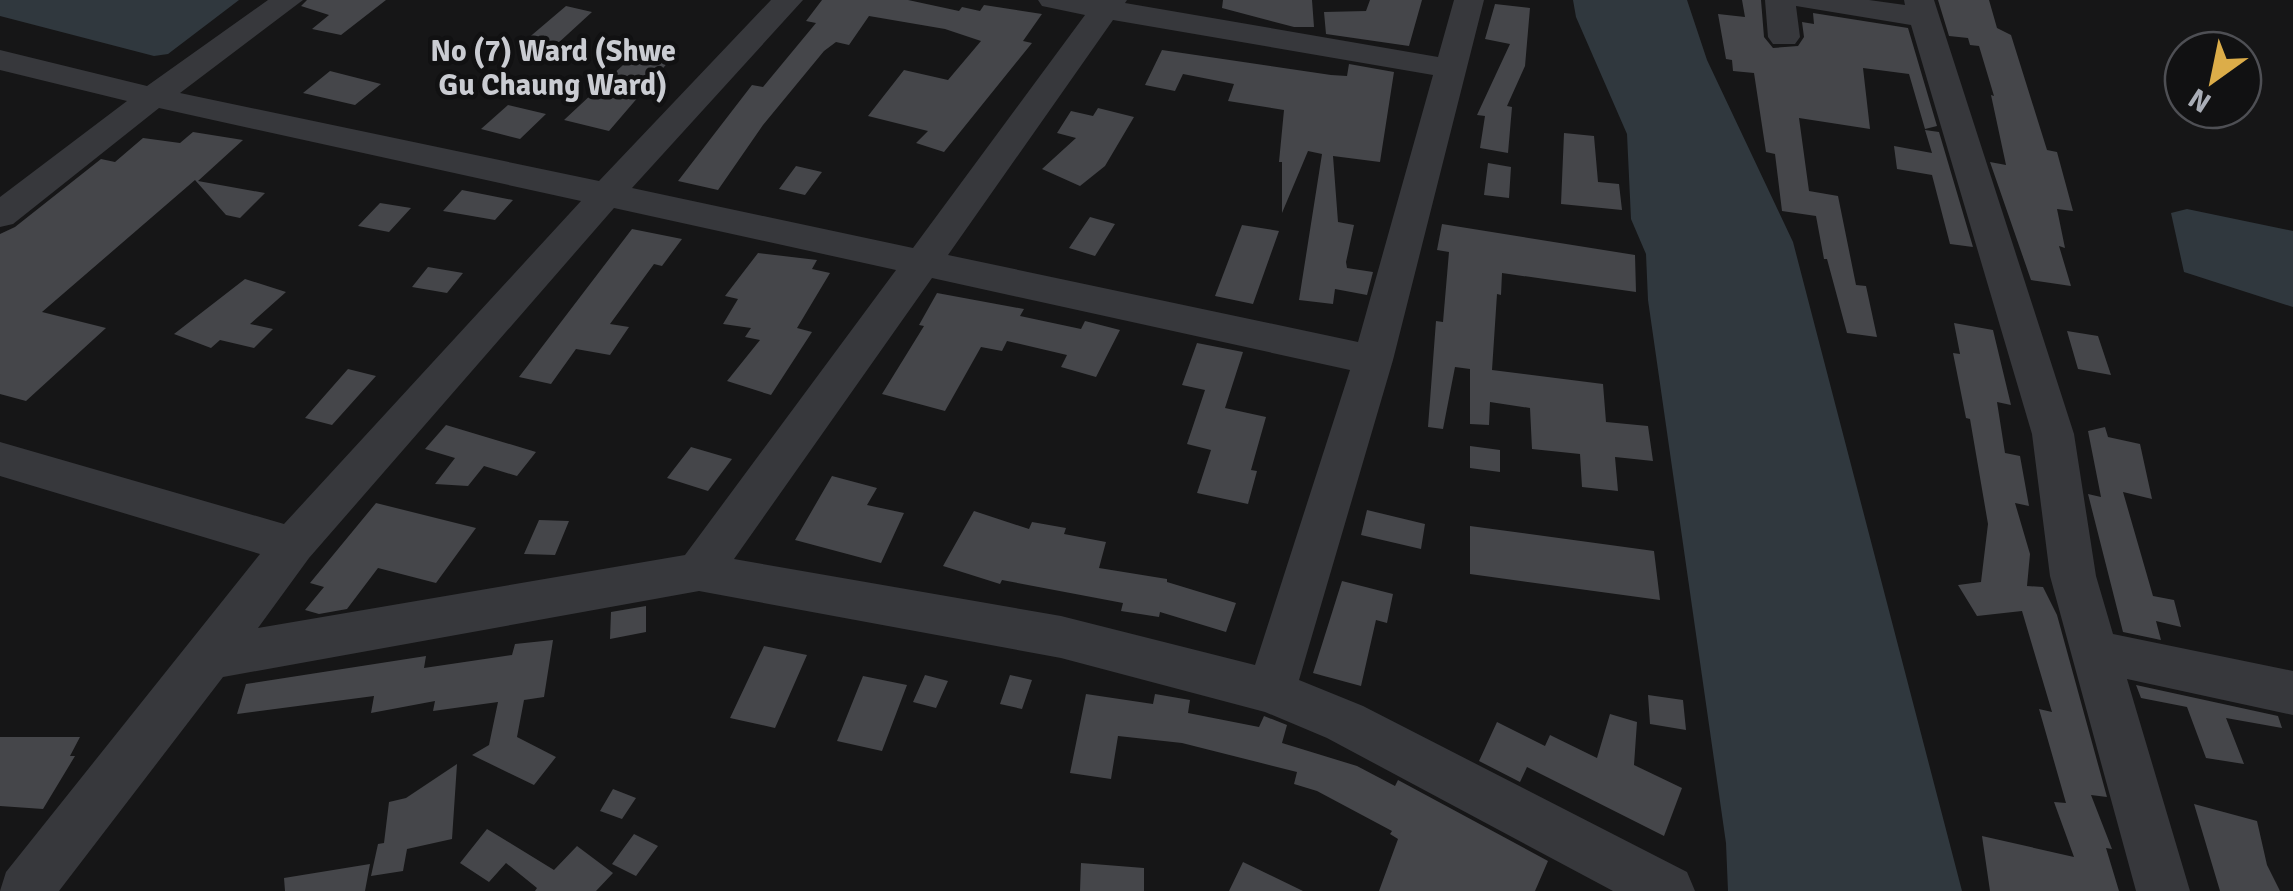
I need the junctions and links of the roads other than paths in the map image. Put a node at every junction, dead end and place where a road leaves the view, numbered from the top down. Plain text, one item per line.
1 (288, 0) edge
2 (788, 0) edge
3 (1052, 0) edge
4 (1469, 0) edge
5 (1780, 0) edge
6 (1807, 0) edge
7 (1109, 5) edge
8 (1920, 9) edge
9 (1784, 37) dead end
10 (0, 60) edge
11 (1451, 69) junction
12 (153, 97) junction
13 (608, 193) junction
14 (0, 215) edge
15 (920, 263) junction
16 (1373, 360) junction
17 (0, 459) edge
18 (293, 544) junction
19 (699, 572) junction
20 (2094, 651) junction
21 (209, 658) junction
22 (1271, 692) junction
23 (2293, 693) edge
24 (24, 891) edge
25 (1668, 891) edge
26 (2162, 891) edge

1 - 12 street
2 - 13 street
3 - 7 street
4 - 11 street
5 - 9 street
6 - 8 street
7 - 11 street
7 - 15 street
8 - 20 street
10 - 12 street
11 - 16 street
12 - 13 street
12 - 14 street
13 - 15 street
13 - 18 street
15 - 16 street
15 - 19 street
16 - 22 street
17 - 18 street
18 - 21 street
19 - 21 street
19 - 22 street
20 - 23 street
20 - 26 street
21 - 24 street
22 - 25 street

